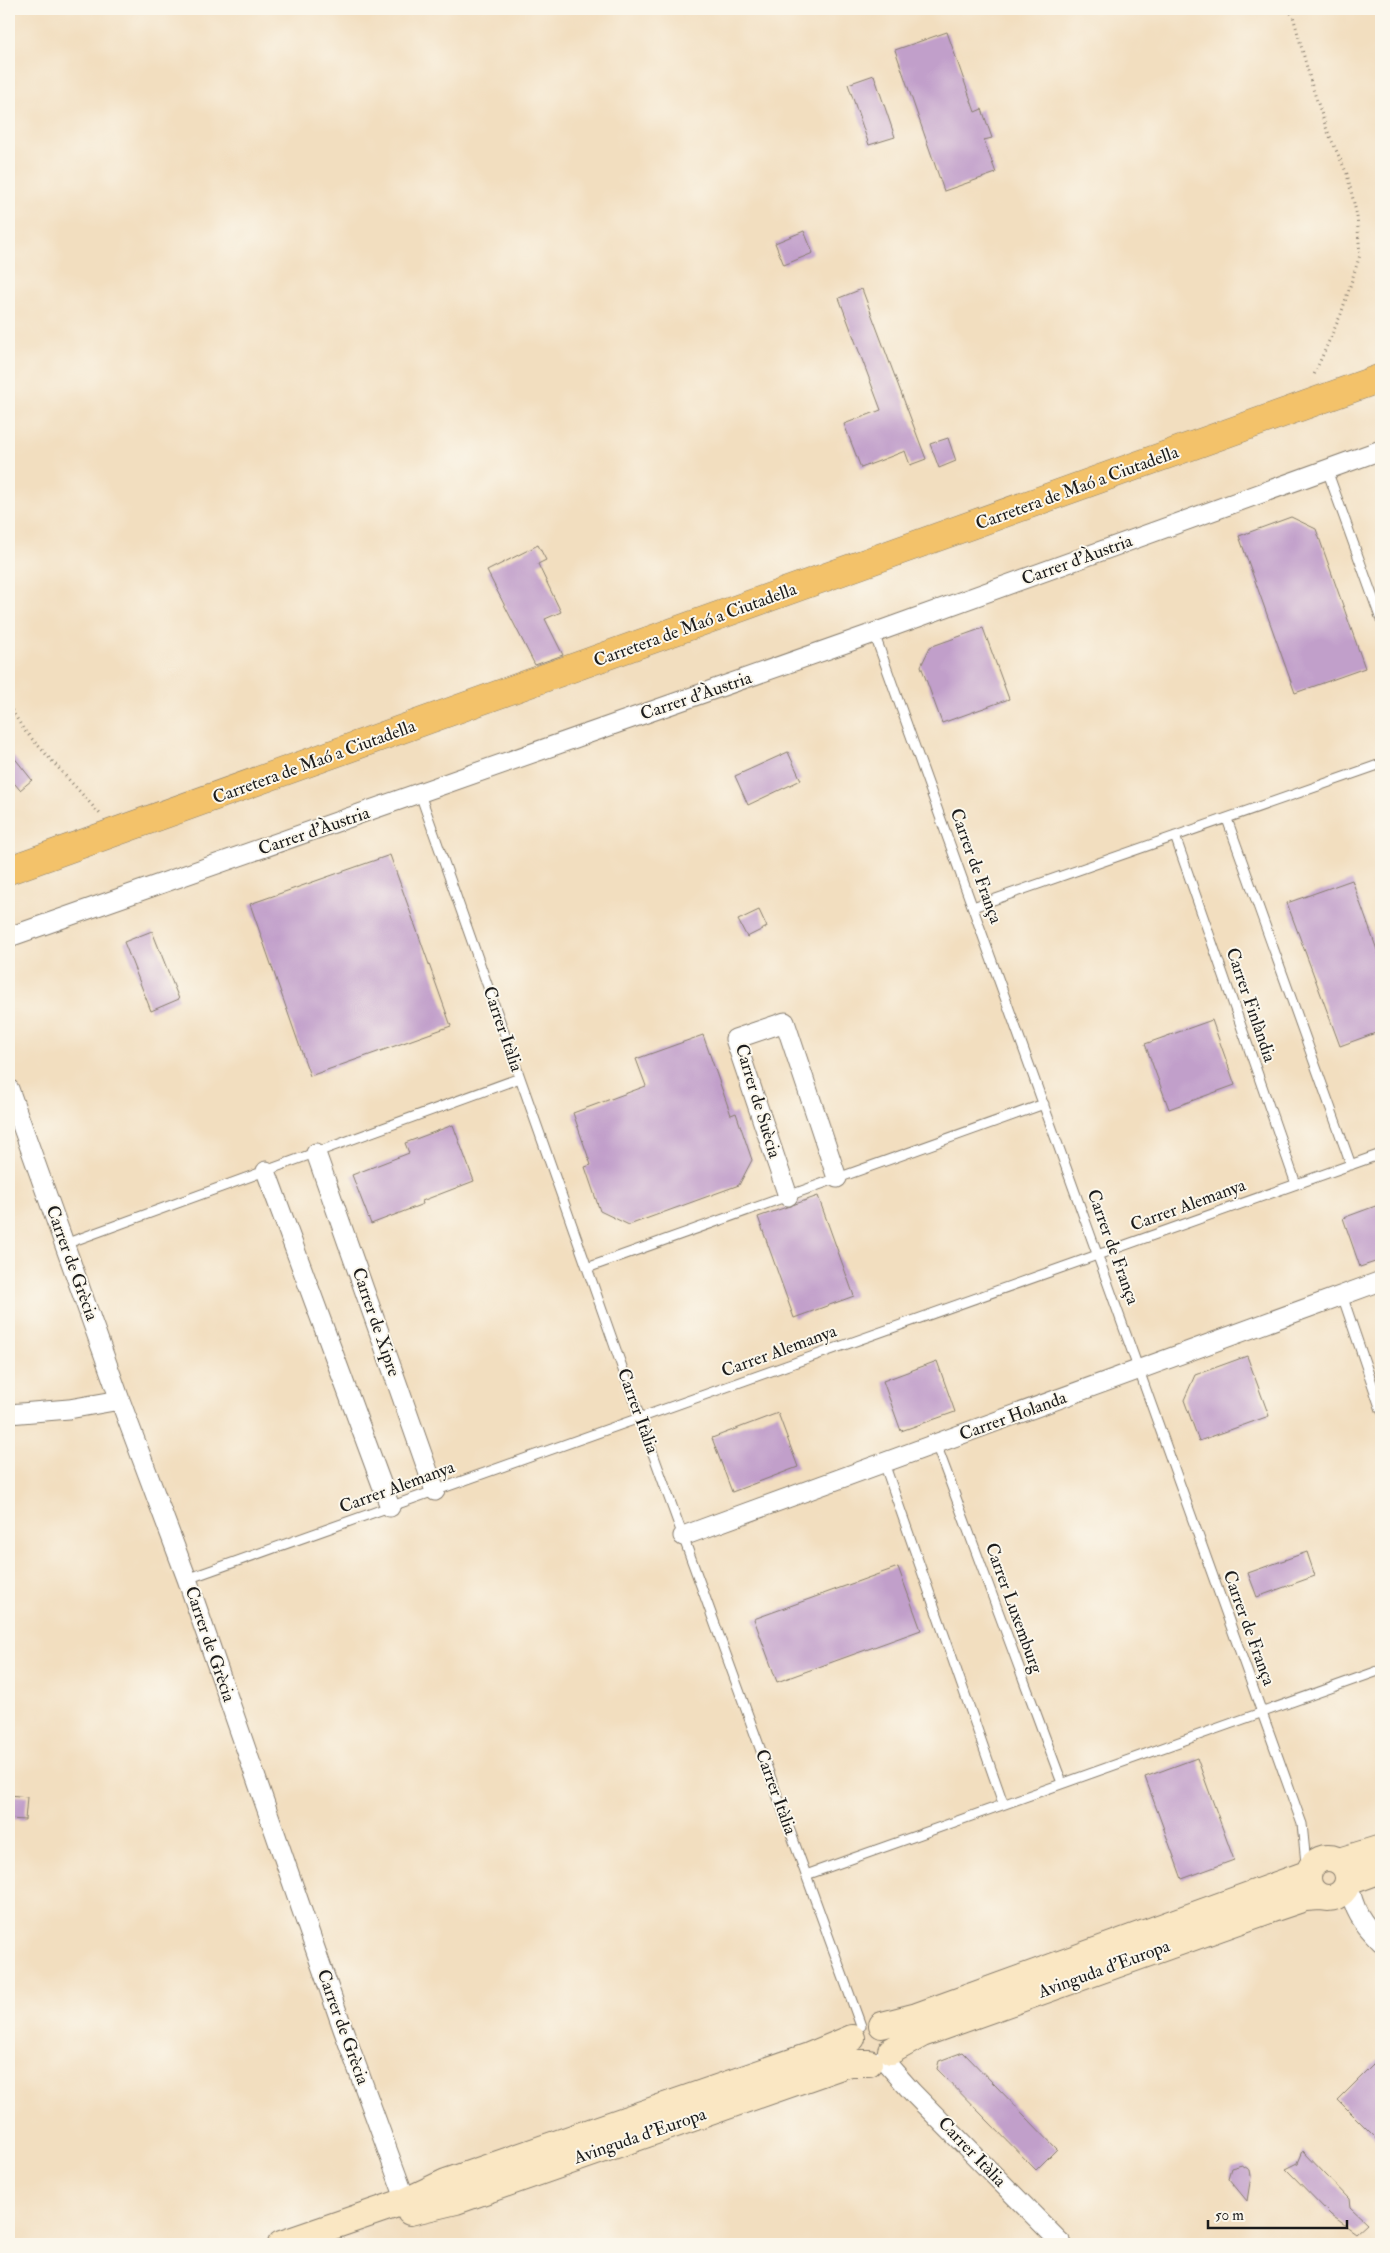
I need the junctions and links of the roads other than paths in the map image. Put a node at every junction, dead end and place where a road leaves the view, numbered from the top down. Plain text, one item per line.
1 (1381, 378) edge
2 (1381, 450) edge
3 (1327, 470) junction
4 (1381, 620) edge
5 (874, 633) junction
6 (1381, 764) edge
7 (420, 794) junction
8 (1227, 818) junction
9 (1175, 836) junction
10 (9, 870) edge
11 (973, 907) junction
12 (9, 937) edge
13 (520, 1078) junction
14 (9, 1089) edge
15 (1044, 1104) junction
16 (316, 1153) junction
17 (1381, 1154) edge
18 (1351, 1165) junction
19 (266, 1171) junction
20 (837, 1178) junction
21 (1296, 1184) junction
22 (788, 1196) junction
23 (65, 1244) junction
24 (1099, 1254) junction
25 (587, 1268) junction
26 (1381, 1281) edge
27 (1342, 1295) junction
28 (1140, 1369) junction
29 (120, 1400) junction
30 (1381, 1410) edge
31 (9, 1414) edge
32 (640, 1418) junction
33 (936, 1444) junction
34 (884, 1463) junction
35 (435, 1490) junction
36 (390, 1507) junction
37 (683, 1536) junction
38 (187, 1579) junction
39 (1381, 1670) edge
40 (1262, 1713) junction
41 (1062, 1783) junction
42 (1004, 1803) junction
43 (1381, 1848) edge
44 (1381, 1870) edge
45 (1343, 1872) junction
46 (1307, 1874) junction
47 (806, 1875) junction
48 (1320, 1898) junction
49 (1381, 1942) edge
50 (865, 2029) junction
51 (881, 2058) junction
52 (408, 2207) junction
53 (282, 2244) edge
54 (322, 2244) edge
55 (1062, 2244) edge

1 - 10 main road, Carretera de Maó a Ciutadella
2 - 3 street, Carrer d'Àustria
3 - 4 lane
3 - 5 street, Carrer d'Àustria
5 - 7 street, Carrer d'Àustria
5 - 11 lane, Carrer de França
6 - 8 lane
7 - 12 street, Carrer d'Àustria
7 - 13 lane, Carrer Itàlia
8 - 9 lane
8 - 18 lane
9 - 11 lane
9 - 21 lane, Carrer Finlàndia
11 - 15 lane, Carrer de França
13 - 16 lane
13 - 25 lane, Carrer Itàlia
14 - 23 street, Carrer de Grècia
15 - 20 lane
15 - 24 lane, Carrer de França
16 - 19 lane
16 - 35 street, Carrer de Xipre
17 - 18 lane, Carrer Alemanya
18 - 21 lane, Carrer Alemanya
19 - 23 lane
19 - 36 street
20 - 22 lane
20 - 22 street, Carrer de Suècia
21 - 24 lane, Carrer Alemanya
22 - 25 lane
23 - 29 street, Carrer de Grècia
24 - 28 lane, Carrer de França
24 - 32 lane, Carrer Alemanya
25 - 32 lane, Carrer Itàlia
26 - 27 street, Carrer Holanda
27 - 28 street, Carrer Holanda
27 - 30 lane
28 - 33 street, Carrer Holanda
28 - 40 lane, Carrer de França
29 - 31 street
29 - 38 street, Carrer de Grècia
32 - 35 lane, Carrer Alemanya
32 - 37 lane, Carrer Itàlia
33 - 34 street, Carrer Holanda
33 - 41 lane, Carrer Luxemburg
34 - 37 street, Carrer Holanda
34 - 42 lane
35 - 36 lane, Carrer Alemanya
36 - 38 lane, Carrer Alemanya
37 - 47 lane, Carrer Itàlia
38 - 52 street, Carrer de Grècia
39 - 40 lane
40 - 41 lane
40 - 46 lane, Carrer de França
41 - 42 lane
42 - 47 lane
43 - 45 street, Avinguda d'Europa
44 - 45 street, Avinguda d'Europa
45 - 46 street, Avinguda d'Europa
45 - 48 street, Avinguda d'Europa
45 - 49 street
46 - 48 street
46 - 50 street, Avinguda d'Europa
47 - 50 lane, Carrer Itàlia
48 - 51 street, Avinguda d'Europa
50 - 51 street
50 - 51 street
50 - 52 street, Avinguda d'Europa
51 - 52 street, Avinguda d'Europa
51 - 55 street, Carrer Itàlia
52 - 53 street
52 - 54 street

